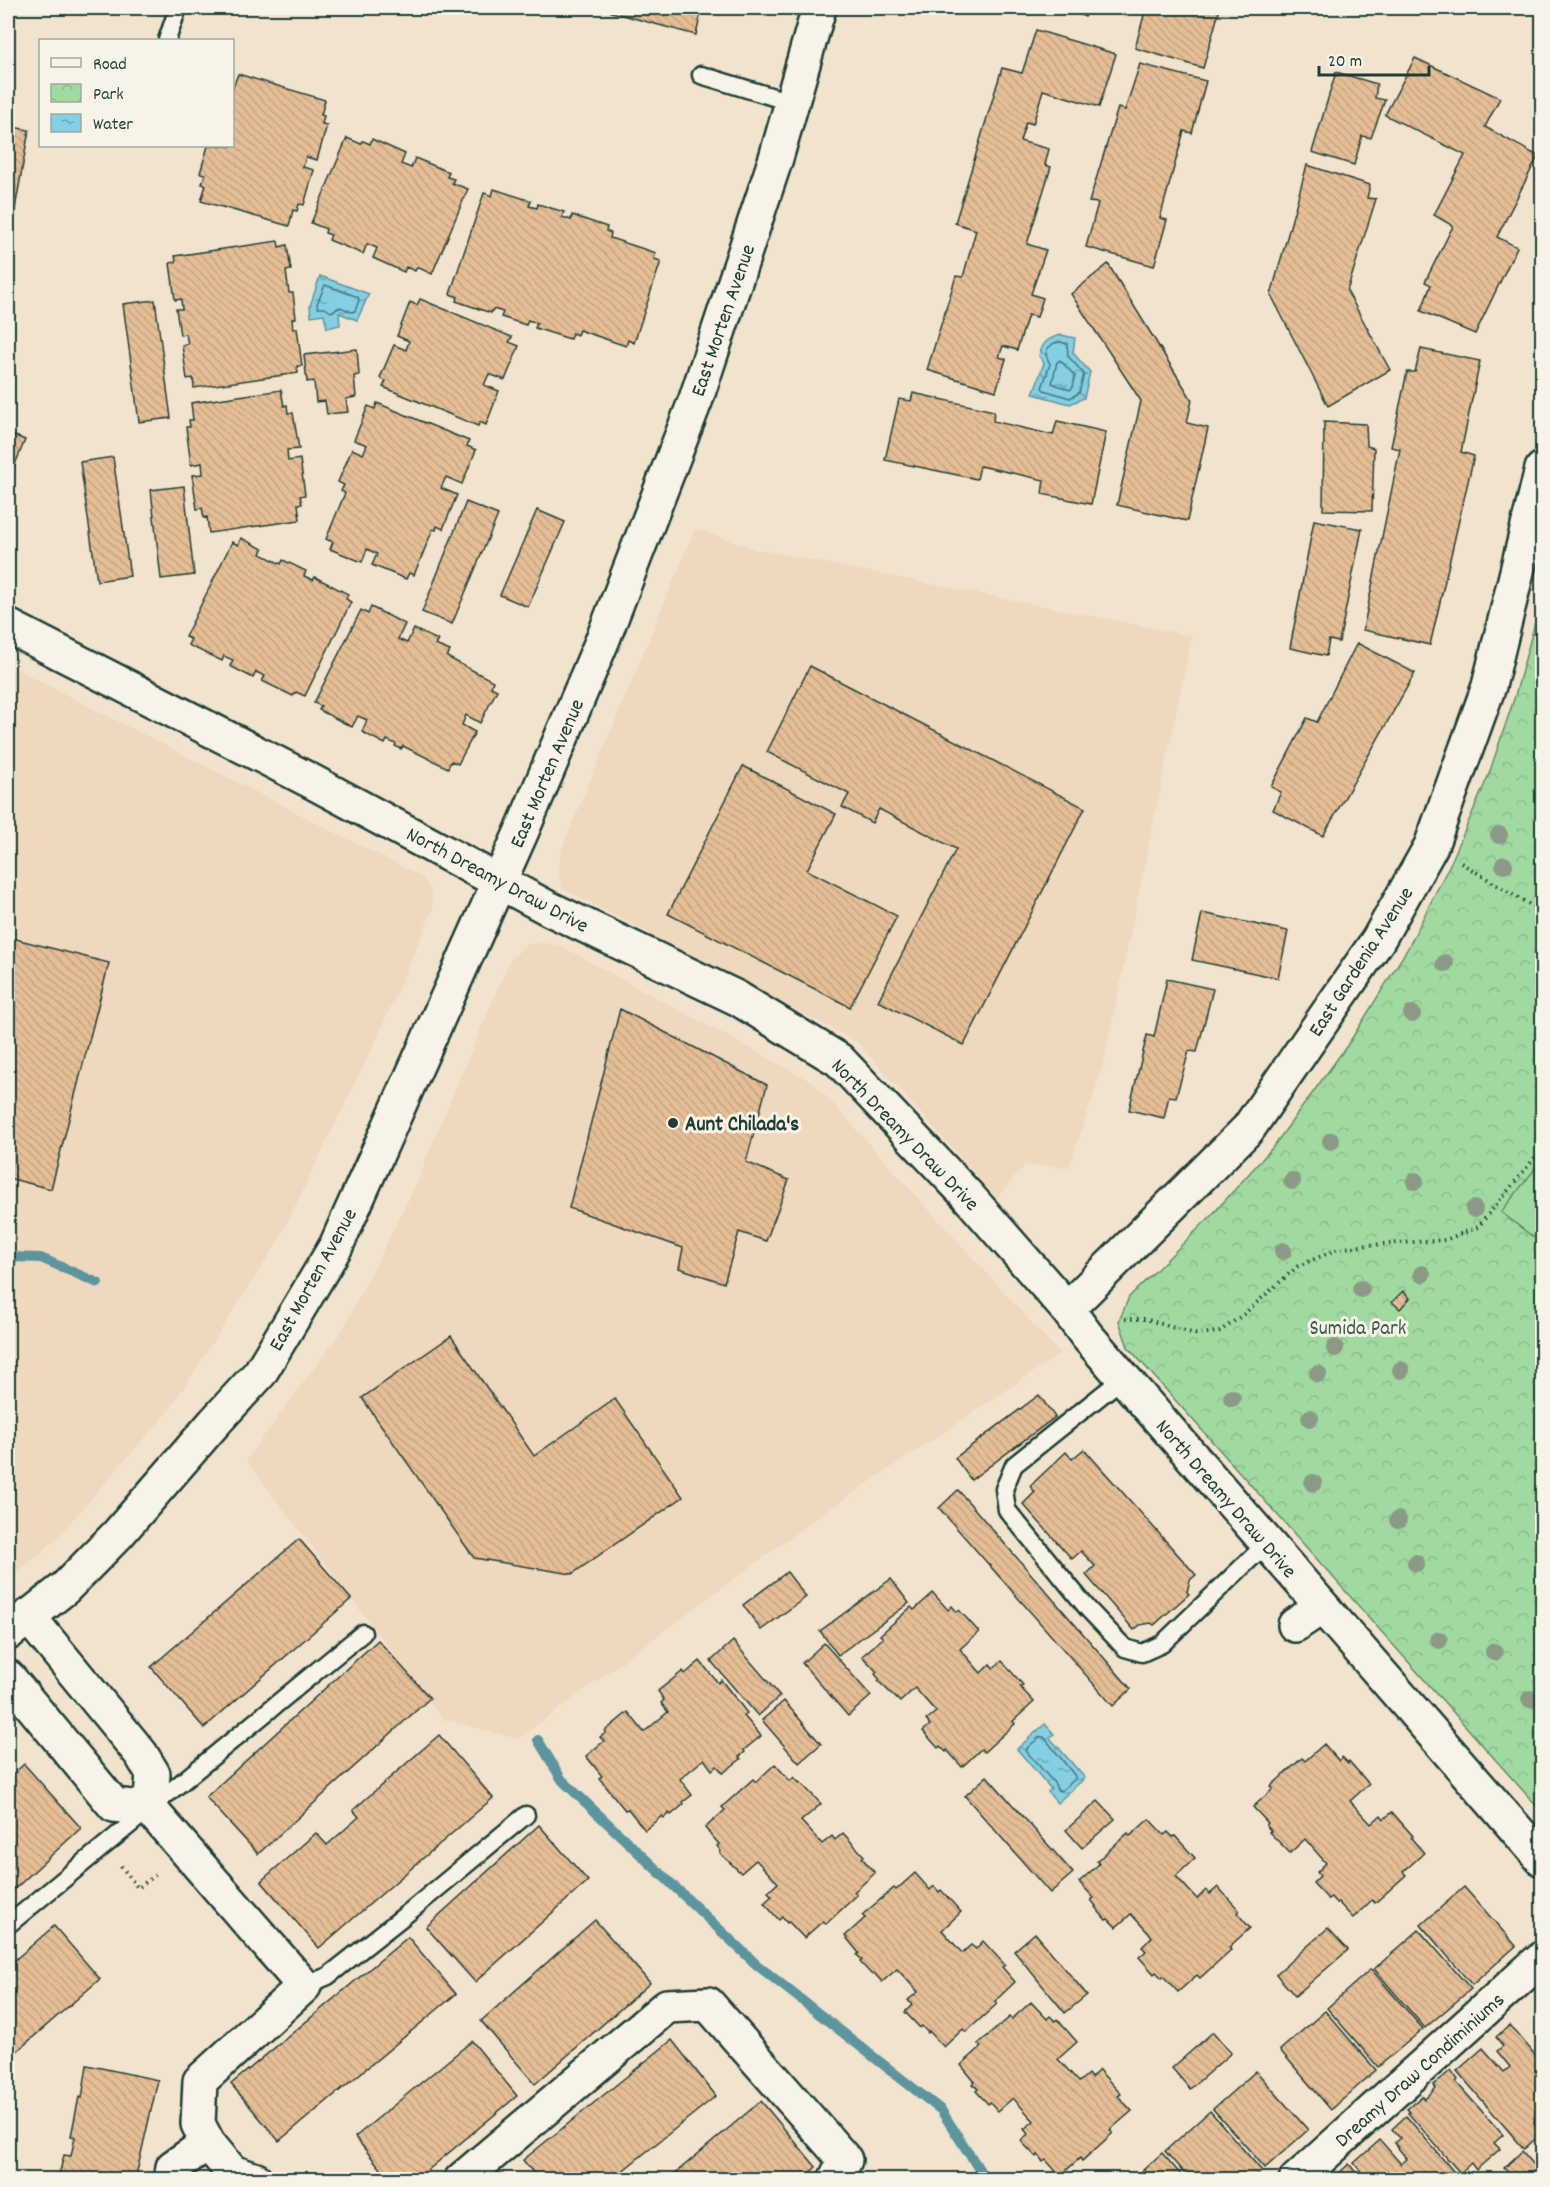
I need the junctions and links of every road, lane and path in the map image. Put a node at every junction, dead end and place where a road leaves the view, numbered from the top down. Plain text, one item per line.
1 (178, 8) edge
2 (819, 8) edge
3 (167, 39) edge
4 (701, 75) dead end
5 (793, 104) junction
6 (1542, 468) edge
7 (8, 626) edge
8 (1458, 861) dead end
9 (499, 881) junction
10 (1542, 912) edge
11 (1542, 1149) edge
12 (1067, 1309) junction
13 (1125, 1319) dead end
14 (1124, 1378) junction
15 (1267, 1543) junction
16 (1322, 1607) junction
17 (18, 1625) edge
18 (1295, 1625) dead end
19 (363, 1633) dead end
20 (8, 1677) edge
21 (150, 1809) junction
22 (526, 1815) dead end
23 (1542, 1859) edge
24 (119, 1863) dead end
25 (160, 1870) dead end
26 (8, 1925) edge
27 (1542, 1958) edge
28 (304, 1986) junction
29 (208, 2143) junction
30 (171, 2180) edge
31 (256, 2180) edge
32 (461, 2180) edge
33 (835, 2180) edge
34 (1296, 2180) edge

1 - 3 lane
2 - 5 street, East Morten Avenue
4 - 5 lane
5 - 9 street, East Morten Avenue
6 - 12 street, East Gardenia Avenue
7 - 9 street, North Dreamy Draw Drive
8 - 10 path
9 - 12 street, North Dreamy Draw Drive
9 - 17 street, East Morten Avenue
11 - 13 path
12 - 14 street, North Dreamy Draw Drive
14 - 15 street, North Dreamy Draw Drive
14 - 15 lane
15 - 16 street, North Dreamy Draw Drive
16 - 18 street
16 - 23 street, North Dreamy Draw Drive
17 - 21 street
19 - 21 lane
20 - 21 street
21 - 26 lane
21 - 28 street
22 - 28 lane
24 - 25 path
27 - 34 street, Dreamy Draw Condiminiums
28 - 29 street
29 - 30 street
29 - 31 street
32 - 33 street

